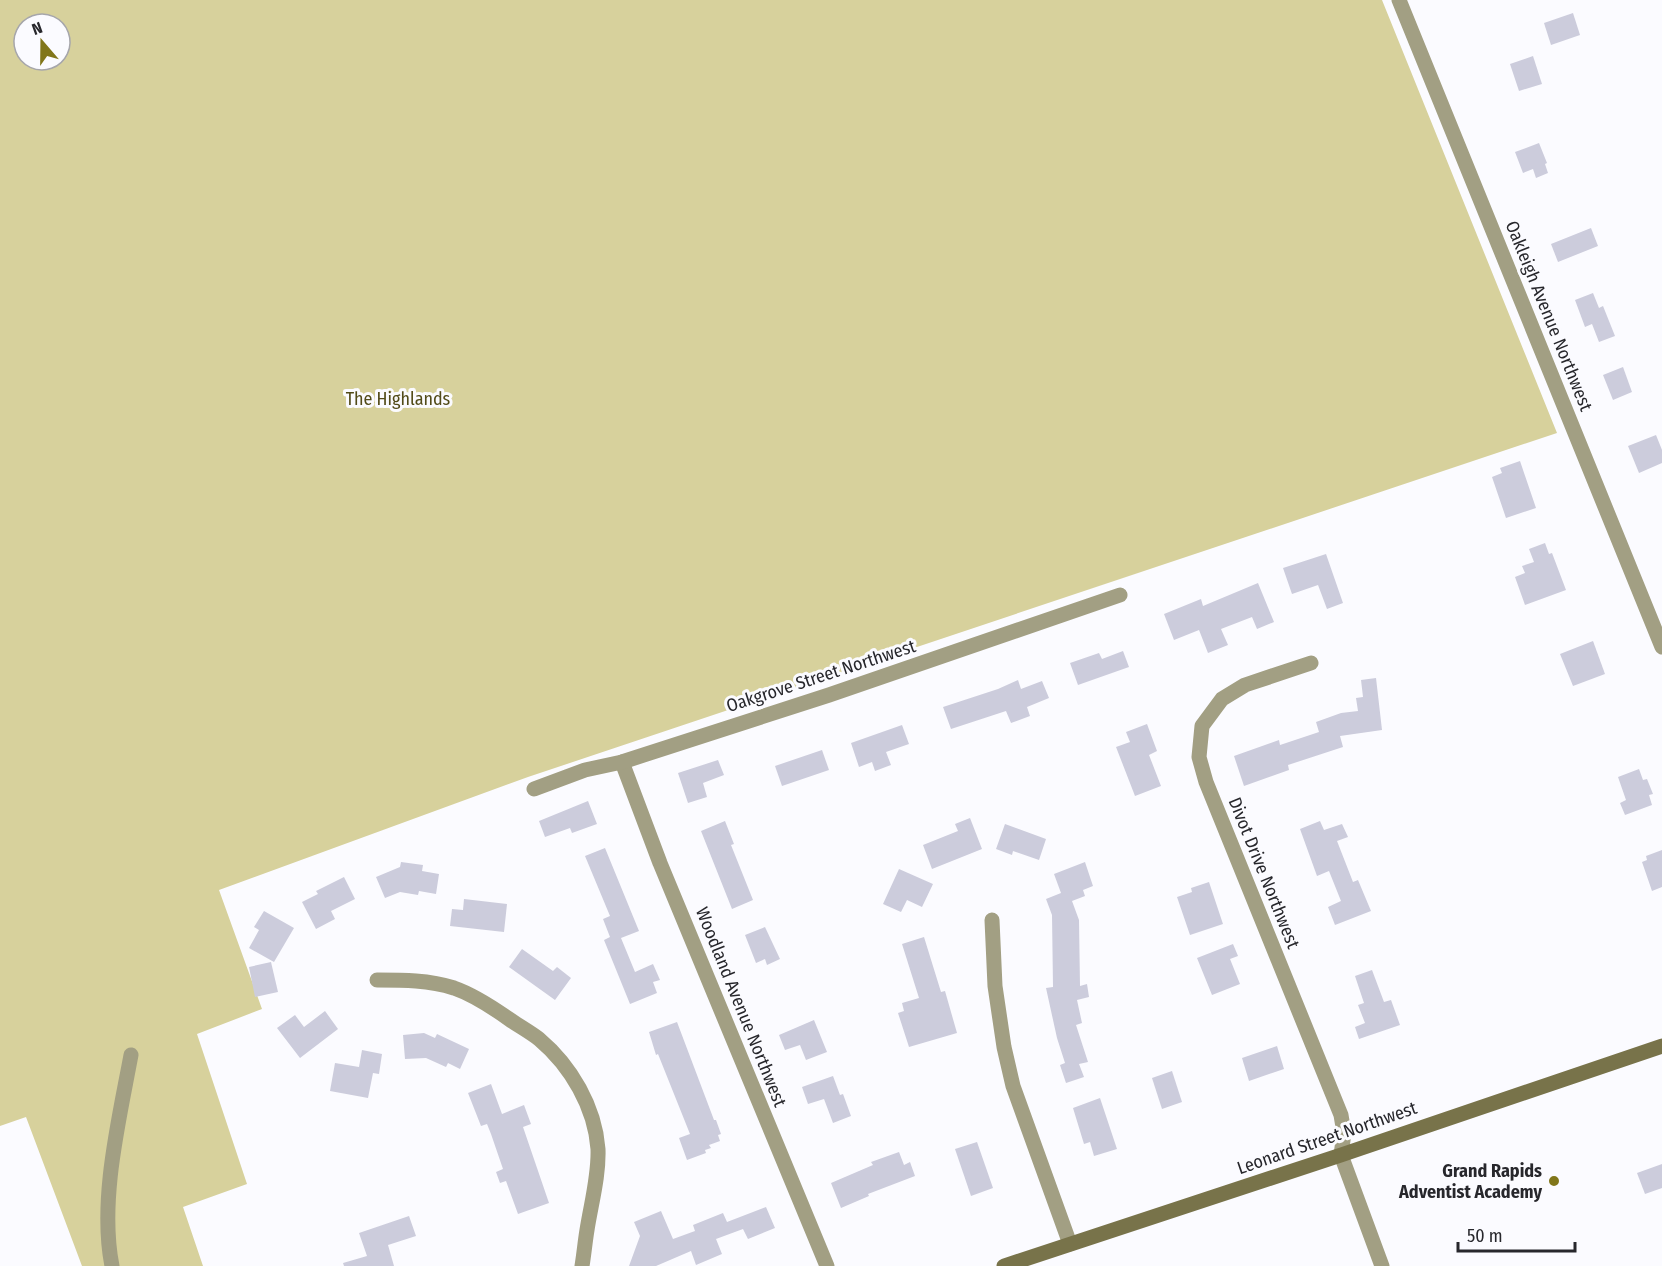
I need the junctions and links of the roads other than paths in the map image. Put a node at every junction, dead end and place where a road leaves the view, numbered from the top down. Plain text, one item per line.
1 (1399, 0) edge
2 (1120, 595) dead end
3 (1662, 647) edge
4 (1311, 663) dead end
5 (621, 762) junction
6 (534, 789) dead end
7 (992, 920) dead end
8 (377, 980) dead end
9 (1662, 1046) edge
10 (131, 1055) dead end
11 (1341, 1155) junction
12 (1070, 1244) junction
13 (112, 1266) edge
14 (582, 1266) edge
15 (826, 1266) edge
16 (1004, 1266) edge
17 (1382, 1266) edge

1 - 3 street, Oakleigh Avenue Northwest
2 - 5 street, Oakgrove Street Northwest
4 - 11 street, Divot Drive Northwest
5 - 6 street, Oakgrove Street Northwest
5 - 15 street, Woodland Avenue Northwest
7 - 12 street
8 - 14 street
9 - 11 main road, Leonard Street Northwest
10 - 13 street
11 - 12 main road, Leonard Street Northwest
11 - 17 street
12 - 16 main road, Leonard Street Northwest

